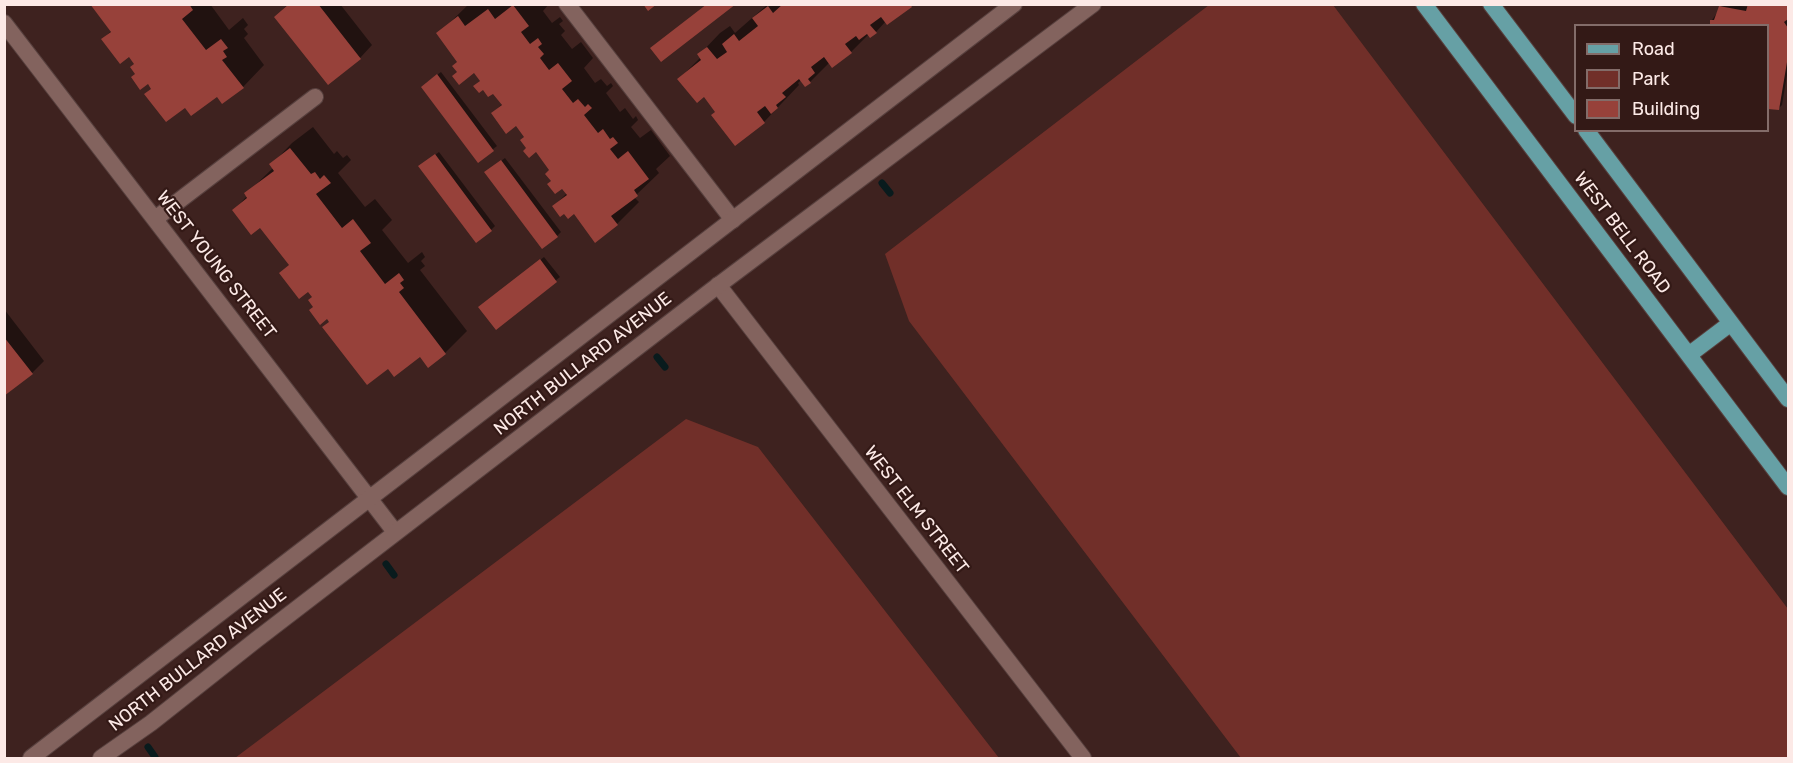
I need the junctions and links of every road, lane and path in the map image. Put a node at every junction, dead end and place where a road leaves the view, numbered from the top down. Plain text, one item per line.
1 (567, 4) edge
2 (1014, 4) edge
3 (1093, 4) edge
4 (1424, 4) edge
5 (1491, 4) edge
6 (4, 23) edge
7 (315, 97) dead end
8 (1574, 115) edge
9 (1588, 132) edge
10 (155, 219) junction
11 (734, 220) junction
12 (718, 285) junction
13 (1731, 323) junction
14 (1690, 354) junction
15 (1788, 399) edge
16 (1788, 487) edge
17 (370, 499) junction
18 (395, 532) junction
19 (31, 759) edge
20 (101, 759) edge
21 (1083, 759) edge

1 - 11 main road
2 - 11 main road, NORTH BULLARD AVENUE
3 - 12 main road, NORTH BULLARD AVENUE
4 - 14 main road, WEST BELL ROAD
5 - 8 main road
6 - 10 main road, WEST YOUNG STREET
7 - 10 main road
9 - 13 main road, WEST BELL ROAD
10 - 17 main road, WEST YOUNG STREET
11 - 17 main road, NORTH BULLARD AVENUE
12 - 18 main road, NORTH BULLARD AVENUE
12 - 21 main road, WEST ELM STREET
13 - 14 main road
13 - 15 main road, WEST BELL ROAD
14 - 16 main road, WEST BELL ROAD
17 - 18 main road, WEST YOUNG STREET
17 - 19 main road, NORTH BULLARD AVENUE
18 - 20 main road, NORTH BULLARD AVENUE

